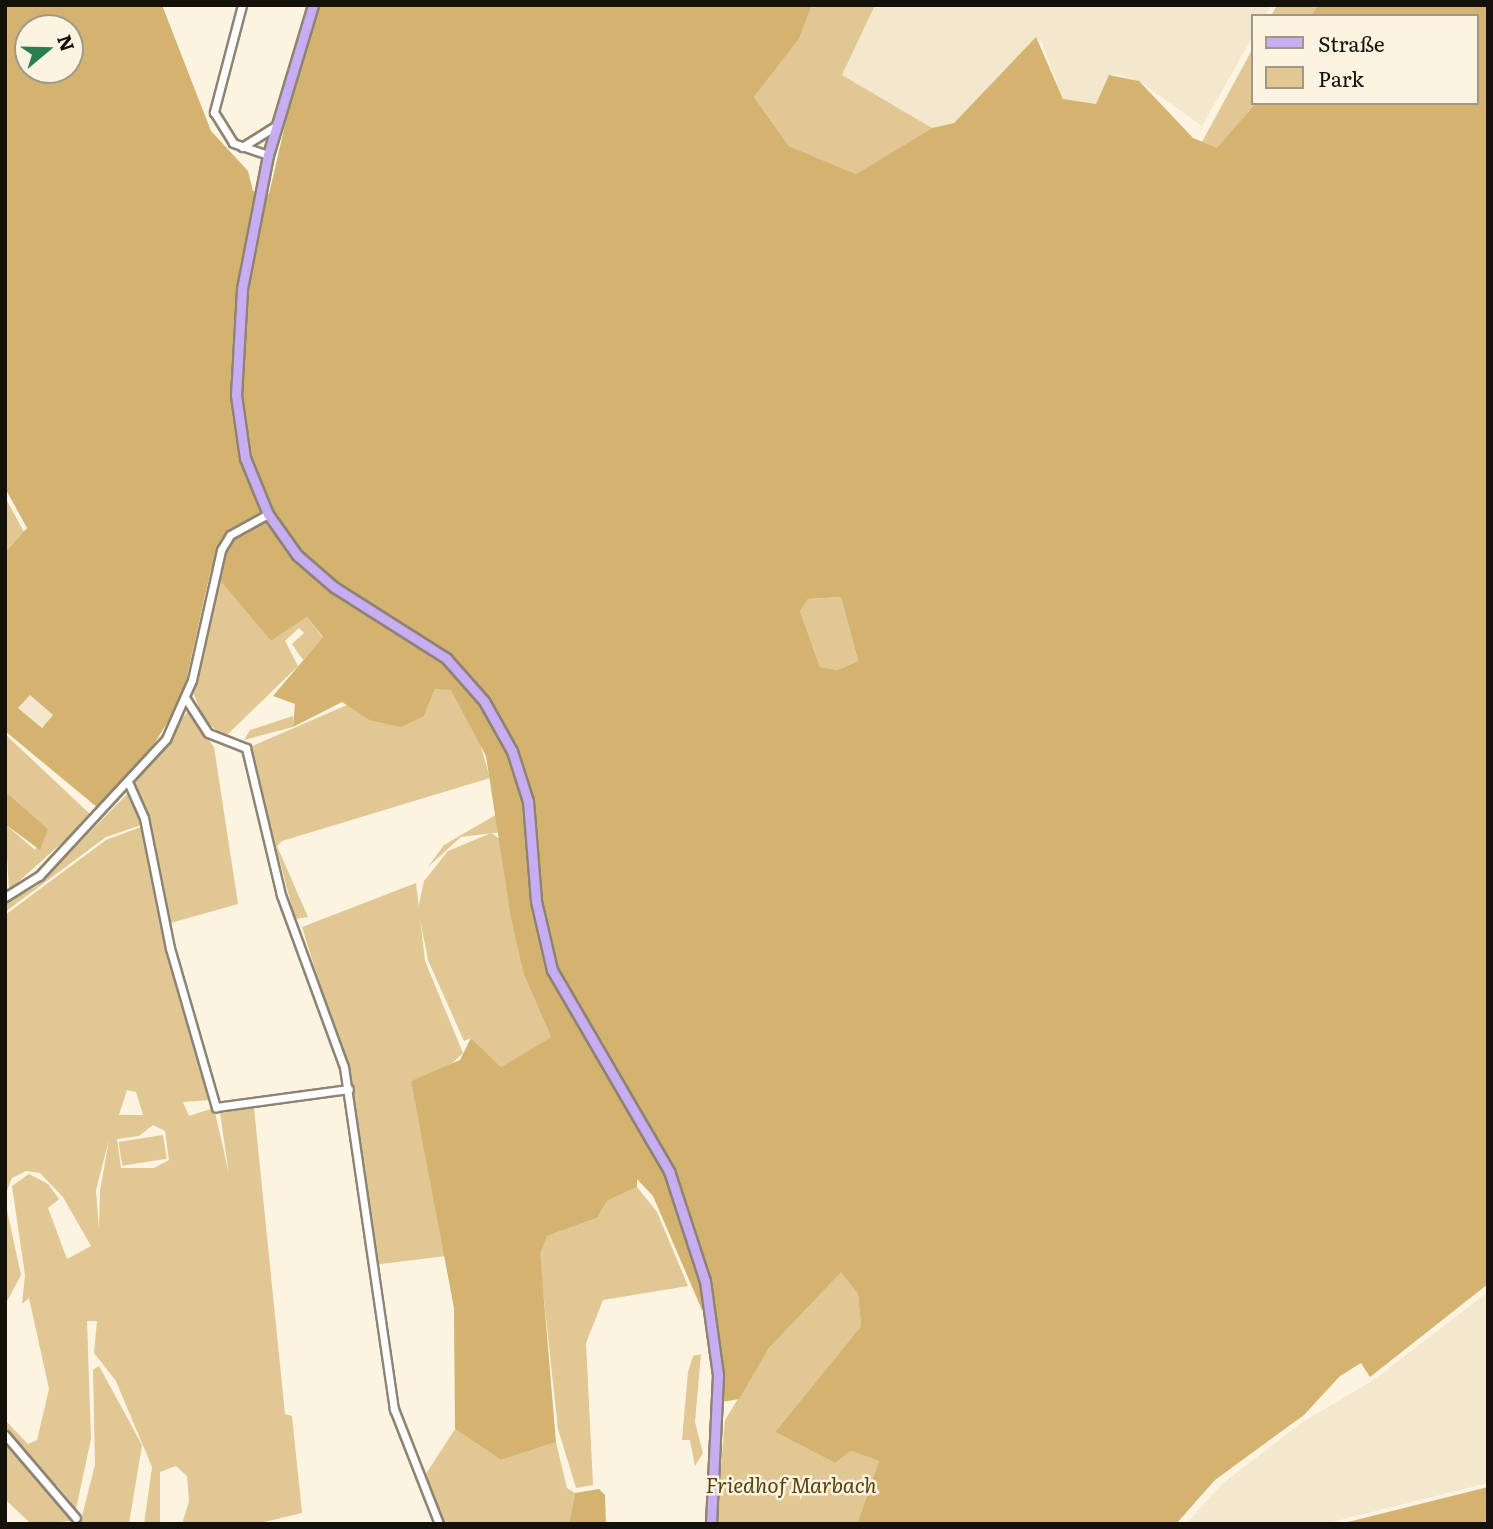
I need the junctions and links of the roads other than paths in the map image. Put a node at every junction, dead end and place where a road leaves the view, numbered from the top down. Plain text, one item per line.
1 (242, 5) edge
2 (313, 5) edge
3 (276, 126) junction
4 (242, 147) junction
5 (268, 155) junction
6 (268, 514) junction
7 (186, 699) junction
8 (129, 784) junction
9 (5, 897) edge
10 (349, 1088) junction
11 (5, 1435) edge
12 (76, 1518) dead end
13 (439, 1524) edge
14 (711, 1524) edge

1 - 4 street
2 - 3 main road
3 - 4 street
3 - 5 main road
4 - 5 street
5 - 6 main road
6 - 7 street
6 - 14 main road
7 - 8 street
7 - 10 street
8 - 9 street
8 - 10 street
10 - 13 street
11 - 12 street

